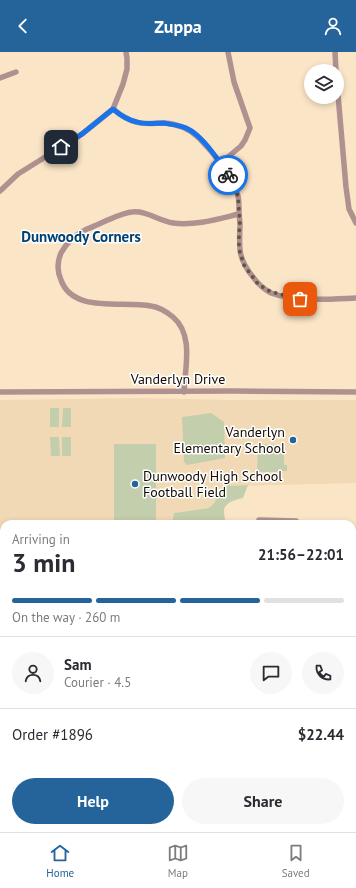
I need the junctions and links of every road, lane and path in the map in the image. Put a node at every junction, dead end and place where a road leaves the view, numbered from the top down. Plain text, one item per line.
1 (126, 52) edge
2 (228, 52) edge
3 (335, 52) edge
4 (336, 64) edge
5 (16, 72) dead end
6 (0, 78) edge
7 (339, 104) edge
8 (113, 109) junction
9 (221, 163) junction
10 (0, 191) edge
11 (239, 214) junction
12 (356, 223) edge
13 (356, 298) edge
14 (0, 392) edge
15 (184, 392) junction
16 (356, 392) edge

1 - 8 street
2 - 9 street
3 - 4 street
5 - 6 street
7 - 12 street
8 - 9 street
8 - 10 street
9 - 11 street
11 - 13 street
11 - 15 street
14 - 15 street, Vanderlyn Drive
15 - 16 street, Vanderlyn Drive

